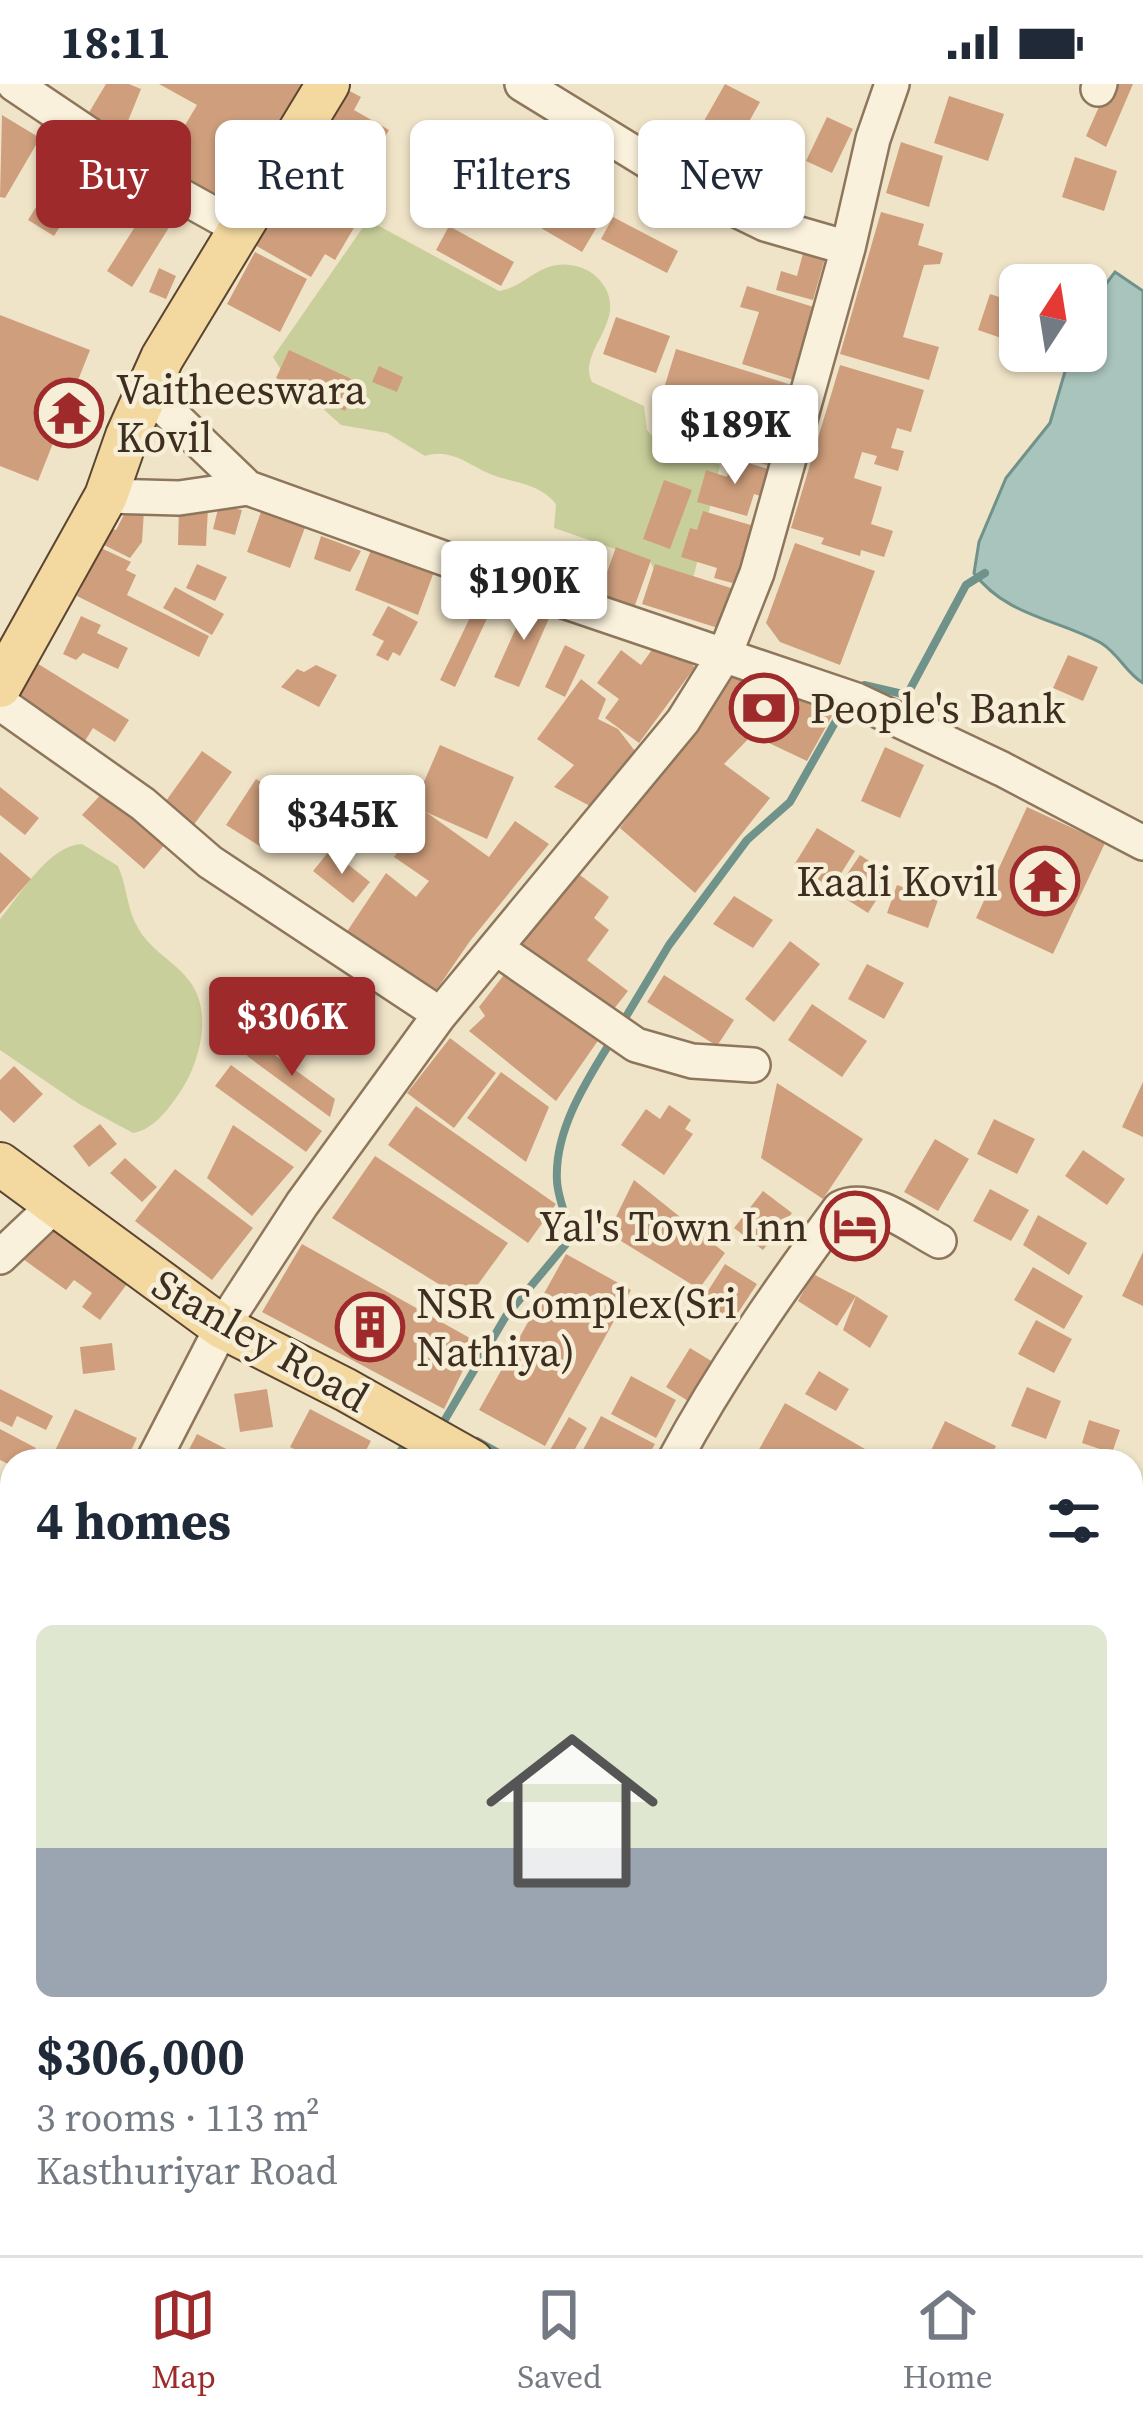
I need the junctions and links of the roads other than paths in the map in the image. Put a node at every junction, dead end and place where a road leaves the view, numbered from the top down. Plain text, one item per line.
1 (14, 84) edge
2 (328, 84) edge
3 (523, 84) edge
4 (892, 84) edge
5 (50, 94) edge
6 (303, 120) edge
7 (215, 215) edge
8 (230, 228) edge
9 (848, 248) junction
10 (147, 391) junction
11 (248, 488) junction
12 (106, 496) junction
13 (725, 654) junction
14 (0, 686) edge
15 (0, 703) edge
16 (1143, 843) edge
17 (496, 948) junction
18 (426, 1005) dead end
19 (753, 1065) dead end
20 (0, 1164) edge
21 (56, 1204) junction
22 (939, 1241) dead end
23 (0, 1257) edge
24 (222, 1328) junction
25 (159, 1449) edge
26 (451, 1449) edge
27 (680, 1449) edge

1 - 5 street
2 - 6 main road
3 - 9 street
4 - 9 street
5 - 7 street
8 - 10 main road
9 - 13 street
10 - 11 street
10 - 12 main road
11 - 12 street
11 - 13 street
12 - 14 main road
13 - 16 street
13 - 17 street
15 - 18 street
17 - 19 street
17 - 24 street
20 - 21 main road, Stanley Road
21 - 23 street
21 - 24 main road, Stanley Road
22 - 27 street
24 - 25 street
24 - 26 main road, Stanley Road

